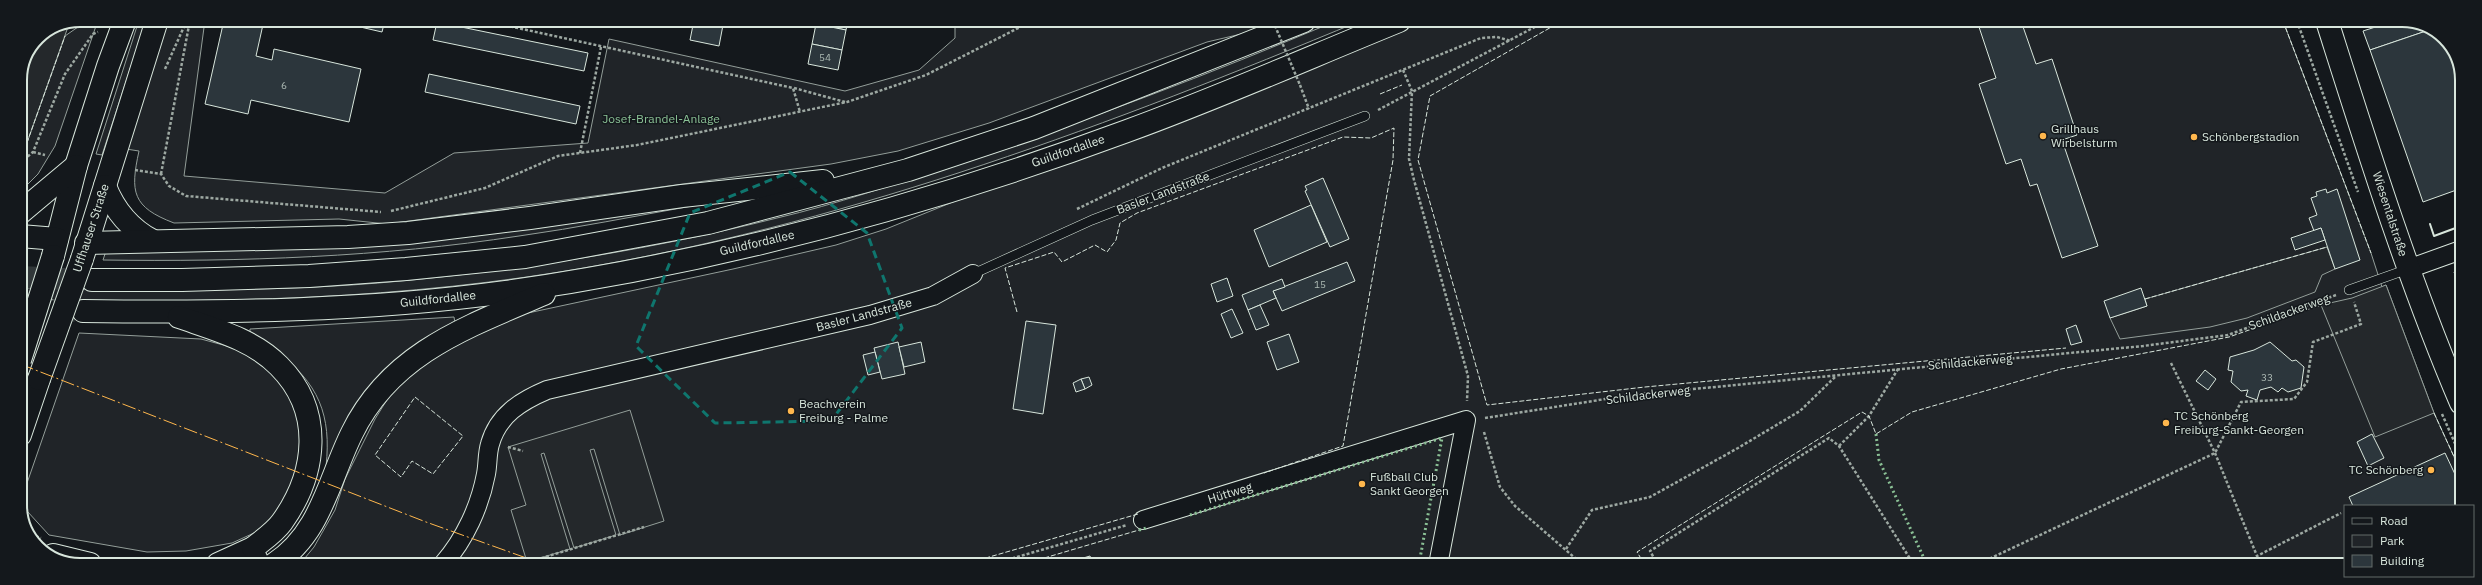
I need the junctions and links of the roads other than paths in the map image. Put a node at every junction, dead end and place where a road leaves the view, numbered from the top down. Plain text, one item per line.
1 (122, 27) edge
2 (155, 27) edge
3 (1289, 27) edge
4 (1384, 27) edge
5 (2329, 27) edge
6 (1365, 116) road end
7 (76, 166) junction
8 (908, 170) junction
9 (105, 186) junction
10 (27, 207) edge
11 (27, 238) edge
12 (153, 241) junction
13 (55, 248) junction
14 (84, 251) junction
15 (2455, 252) edge
16 (2408, 269) junction
17 (973, 274) joint
18 (92, 280) tunnel mouth
19 (572, 282) junction
20 (2351, 294) road end
21 (83, 311) tunnel mouth
22 (165, 312) junction
23 (27, 338) edge
24 (2455, 388) edge
25 (27, 414) edge
26 (1143, 520) road end
27 (257, 556) edge
28 (281, 558) edge
29 (448, 558) edge
30 (1439, 558) edge

1 - 7 main road
2 - 9 main road, Uffhauser Straße
3 - 8 main road
4 - 19 main road, Guildfordallee
5 - 16 main road, Wiesentalstraße
6 - 17 lane, Basler Landstraße
7 - 10 main road
7 - 13 main road
8 - 12 main road
8 - 18 main road
9 - 12 main road
9 - 14 main road, Uffhauser Straße
11 - 13 main road
12 - 14 main road
13 - 14 main road
13 - 23 main road, bridge
14 - 25 main road, Uffhauser Straße, bridge
15 - 16 street
16 - 20 lane
16 - 24 main road, Wiesentalstraße
17 - 29 street, Basler Landstraße
19 - 22 main road, Guildfordallee
19 - 28 main road
21 - 22 main road, Guildfordallee
22 - 27 main road
26 - 30 street, Hüttweg

